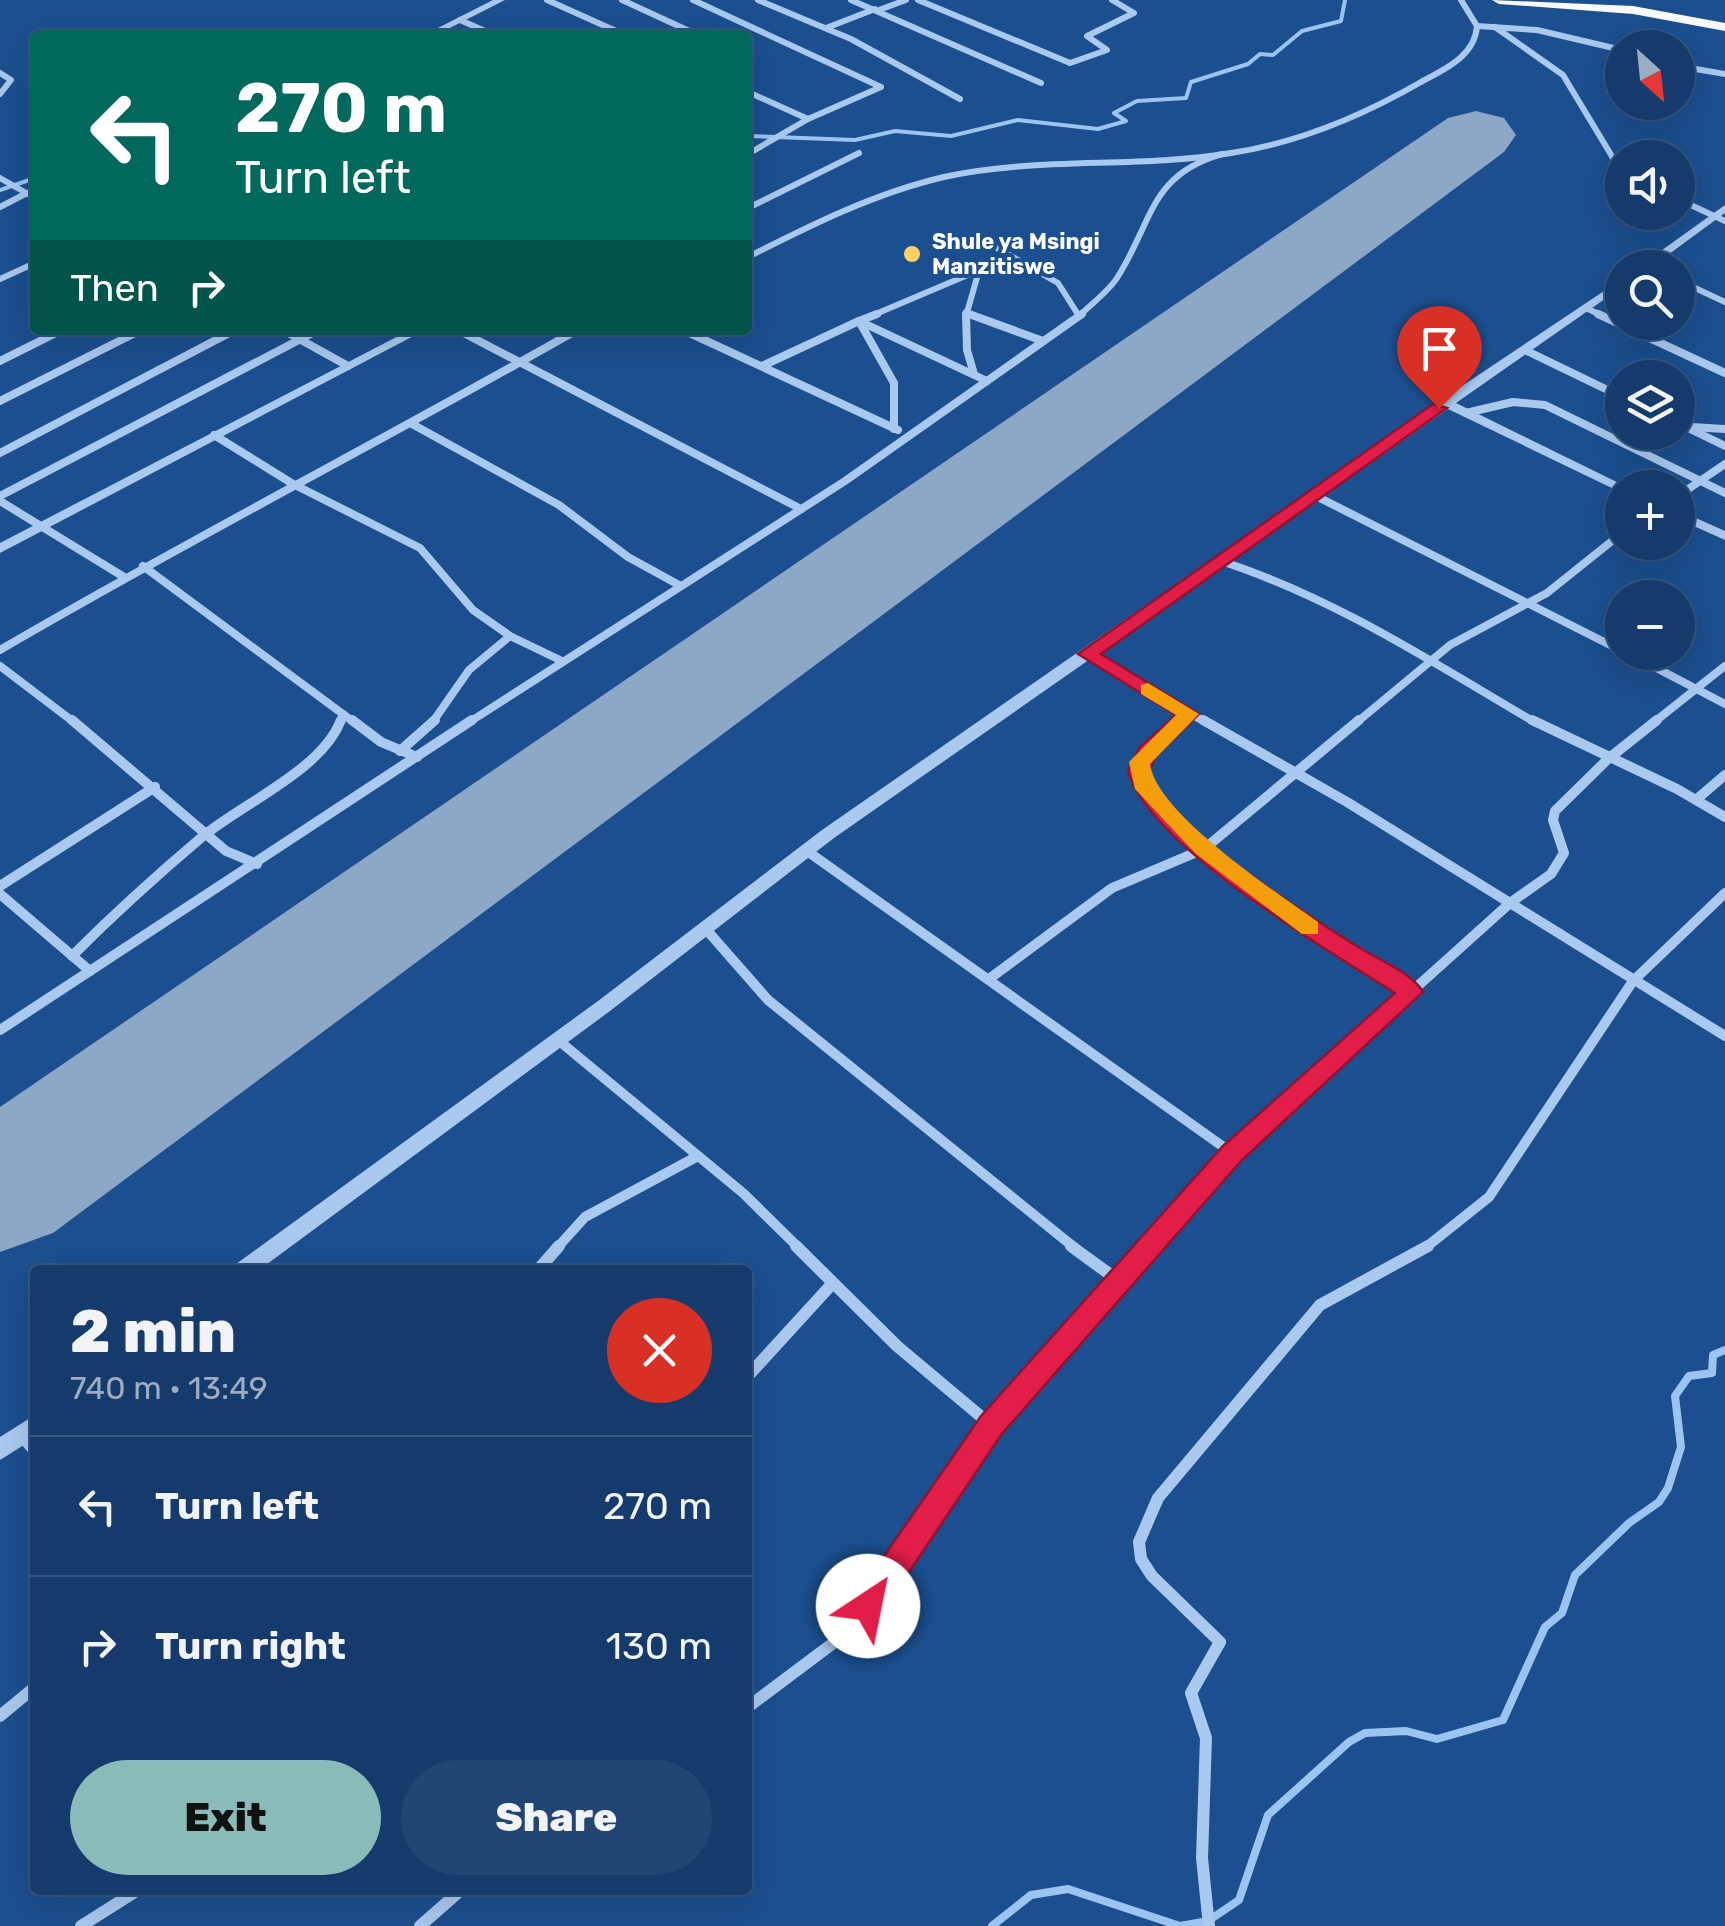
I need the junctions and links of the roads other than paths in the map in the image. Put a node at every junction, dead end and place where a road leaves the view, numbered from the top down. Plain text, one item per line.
1 (500, 0) edge
2 (547, 0) edge
3 (622, 0) edge
4 (693, 0) edge
5 (758, 0) edge
6 (851, 0) edge
7 (906, 0) edge
8 (918, 0) edge
9 (1112, 0) edge
10 (1461, 0) edge
11 (1498, 0) edge
12 (877, 10) junction
13 (460, 20) junction
14 (1477, 26) junction
15 (1494, 27) junction
16 (1725, 27) edge
17 (826, 28) junction
18 (439, 30) edge
19 (483, 30) edge
20 (614, 30) edge
21 (687, 30) edge
22 (1605, 46) edge
23 (1695, 69) edge
24 (0, 73) edge
25 (1725, 74) edge
26 (1041, 83) dead end
27 (0, 94) edge
28 (752, 94) edge
29 (960, 98) dead end
30 (808, 119) junction
31 (1605, 150) edge
32 (752, 152) edge
33 (859, 154) dead end
34 (1222, 154) junction
35 (1, 178) edge
36 (30, 194) edge
37 (30, 195) edge
38 (0, 206) edge
39 (752, 206) edge
40 (1695, 207) edge
41 (1725, 208) edge
42 (1719, 219) edge
43 (976, 236) dead end
44 (1671, 250) edge
45 (752, 254) edge
46 (996, 263) dead end
47 (30, 265) edge
48 (979, 273) junction
49 (0, 279) edge
50 (1695, 288) edge
51 (1605, 294) edge
52 (1725, 302) edge
53 (1586, 308) junction
54 (966, 312) junction
55 (1079, 316) junction
56 (860, 321) junction
57 (52, 335) edge
58 (131, 335) edge
59 (225, 335) edge
60 (292, 335) edge
61 (308, 335) edge
62 (409, 335) edge
63 (467, 335) edge
64 (569, 335) edge
65 (694, 335) edge
66 (300, 339) junction
67 (1043, 341) junction
68 (1527, 351) junction
69 (0, 360) edge
70 (516, 363) junction
71 (348, 366) junction
72 (762, 366) junction
73 (1725, 373) edge
74 (975, 375) junction
75 (986, 381) junction
76 (1605, 389) edge
77 (0, 402) edge
78 (1445, 404) junction
79 (1466, 413) junction
80 (412, 424) junction
81 (1695, 426) edge
82 (1725, 429) edge
83 (894, 430) junction
84 (1695, 431) edge
85 (908, 434) junction
86 (214, 435) junction
87 (1725, 446) edge
88 (0, 452) edge
89 (1725, 464) edge
90 (1605, 480) edge
91 (1701, 481) junction
92 (293, 484) junction
93 (1695, 485) edge
94 (1725, 493) edge
95 (1312, 494) junction
96 (0, 498) edge
97 (801, 509) junction
98 (1695, 522) edge
99 (42, 527) junction
100 (1725, 536) edge
101 (1605, 546) edge
102 (0, 549) edge
103 (1218, 560) junction
104 (143, 566) junction
105 (124, 577) junction
106 (678, 585) junction
107 (1532, 602) junction
108 (510, 636) junction
109 (1605, 642) edge
110 (0, 650) edge
111 (1088, 654) junction
112 (562, 661) junction
113 (1428, 662) junction
114 (0, 666) edge
115 (1725, 666) edge
116 (1658, 670) edge
117 (1696, 690) junction
118 (1725, 704) edge
119 (343, 714) junction
120 (1189, 714) junction
121 (400, 751) junction
122 (417, 757) junction
123 (1608, 759) junction
124 (1296, 775) junction
125 (1725, 775) edge
126 (155, 787) junction
127 (1697, 800) junction
128 (1725, 817) edge
129 (207, 834) junction
130 (1204, 849) junction
131 (806, 851) junction
132 (258, 864) junction
133 (0, 890) edge
134 (1725, 893) edge
135 (1510, 903) junction
136 (704, 928) junction
137 (72, 956) junction
138 (90, 970) junction
139 (988, 979) junction
140 (1634, 981) junction
141 (1412, 992) junction
142 (0, 1030) edge
143 (1725, 1036) edge
144 (558, 1040) junction
145 (1232, 1153) junction
146 (698, 1156) junction
147 (250, 1265) edge
148 (542, 1265) edge
149 (1119, 1281) junction
150 (832, 1284) junction
151 (752, 1372) edge
152 (991, 1425) junction
153 (30, 1437) edge
154 (0, 1450) edge
155 (30, 1690) edge
156 (752, 1704) edge
157 (0, 1716) edge
158 (130, 1895) edge
159 (455, 1895) edge
160 (81, 1926) edge
161 (420, 1926) edge
162 (1210, 1926) edge

1 - 13 street
2 - 20 street
3 - 21 street
4 - 30 street
5 - 17 street
6 - 12 street
7 - 12 street
8 - 9 street
10 - 14 street
11 - 16 highway
12 - 17 street
12 - 26 street
13 - 18 street
13 - 19 street
14 - 15 street
14 - 34 street
15 - 22 street
15 - 31 street
17 - 29 street
23 - 25 street
24 - 27 street
28 - 30 street
30 - 32 street
33 - 39 street
34 - 45 street
34 - 55 street
35 - 36 street
37 - 38 street
40 - 42 street
41 - 42 street
42 - 44 street
43 - 55 street
46 - 48 street
47 - 49 street
48 - 54 street
48 - 56 street
50 - 52 street
51 - 53 street
53 - 68 street
53 - 73 street
54 - 67 street
54 - 74 street
55 - 67 street
56 - 72 street
56 - 74 street
56 - 83 street
57 - 69 street
58 - 77 street
59 - 88 street
60 - 66 street
61 - 66 street
62 - 71 street
63 - 70 street
64 - 70 street
65 - 72 street
66 - 71 street
66 - 96 street
67 - 75 street
68 - 76 street
68 - 78 street
70 - 80 street
70 - 97 street
71 - 86 street
72 - 83 street
74 - 75 street
75 - 85 street
78 - 79 street
78 - 95 street
79 - 90 street
79 - 91 street
80 - 92 street
80 - 106 street
81 - 82 street
83 - 85 street
84 - 87 street
85 - 97 street
86 - 92 street
86 - 99 street
89 - 91 street
91 - 93 street
91 - 94 street
92 - 104 street
92 - 108 street
95 - 103 street
95 - 107 street
96 - 99 street
97 - 106 street
98 - 100 street
99 - 102 street
99 - 105 street
101 - 107 street
103 - 111 street
103 - 113 street
104 - 105 street
104 - 119 street
105 - 110 street
106 - 112 street
107 - 109 street
107 - 113 street
108 - 112 street
108 - 121 street
111 - 120 street
111 - 131 street
112 - 122 street
113 - 123 street
113 - 124 street
114 - 126 street
115 - 117 street
116 - 117 street
117 - 118 street
117 - 123 street
119 - 121 street
119 - 129 street
120 - 124 street
120 - 130 street
121 - 122 street
122 - 132 street
123 - 127 street
123 - 135 street
124 - 130 street
124 - 135 street
125 - 127 street
126 - 129 street
126 - 133 street
127 - 128 street
129 - 132 street
129 - 137 street
130 - 139 street
130 - 141 street
131 - 136 street
131 - 139 street
132 - 138 street
133 - 137 street
134 - 140 street
135 - 140 street
135 - 141 street
136 - 144 street
136 - 149 street
137 - 138 street
138 - 142 street
139 - 145 street
140 - 143 street
140 - 162 street
141 - 145 street
144 - 146 street
144 - 147 street
145 - 149 street
146 - 148 street
146 - 150 street
149 - 152 street
150 - 151 street
150 - 152 street
152 - 156 street
153 - 154 street
155 - 157 street
158 - 160 street
159 - 161 street

